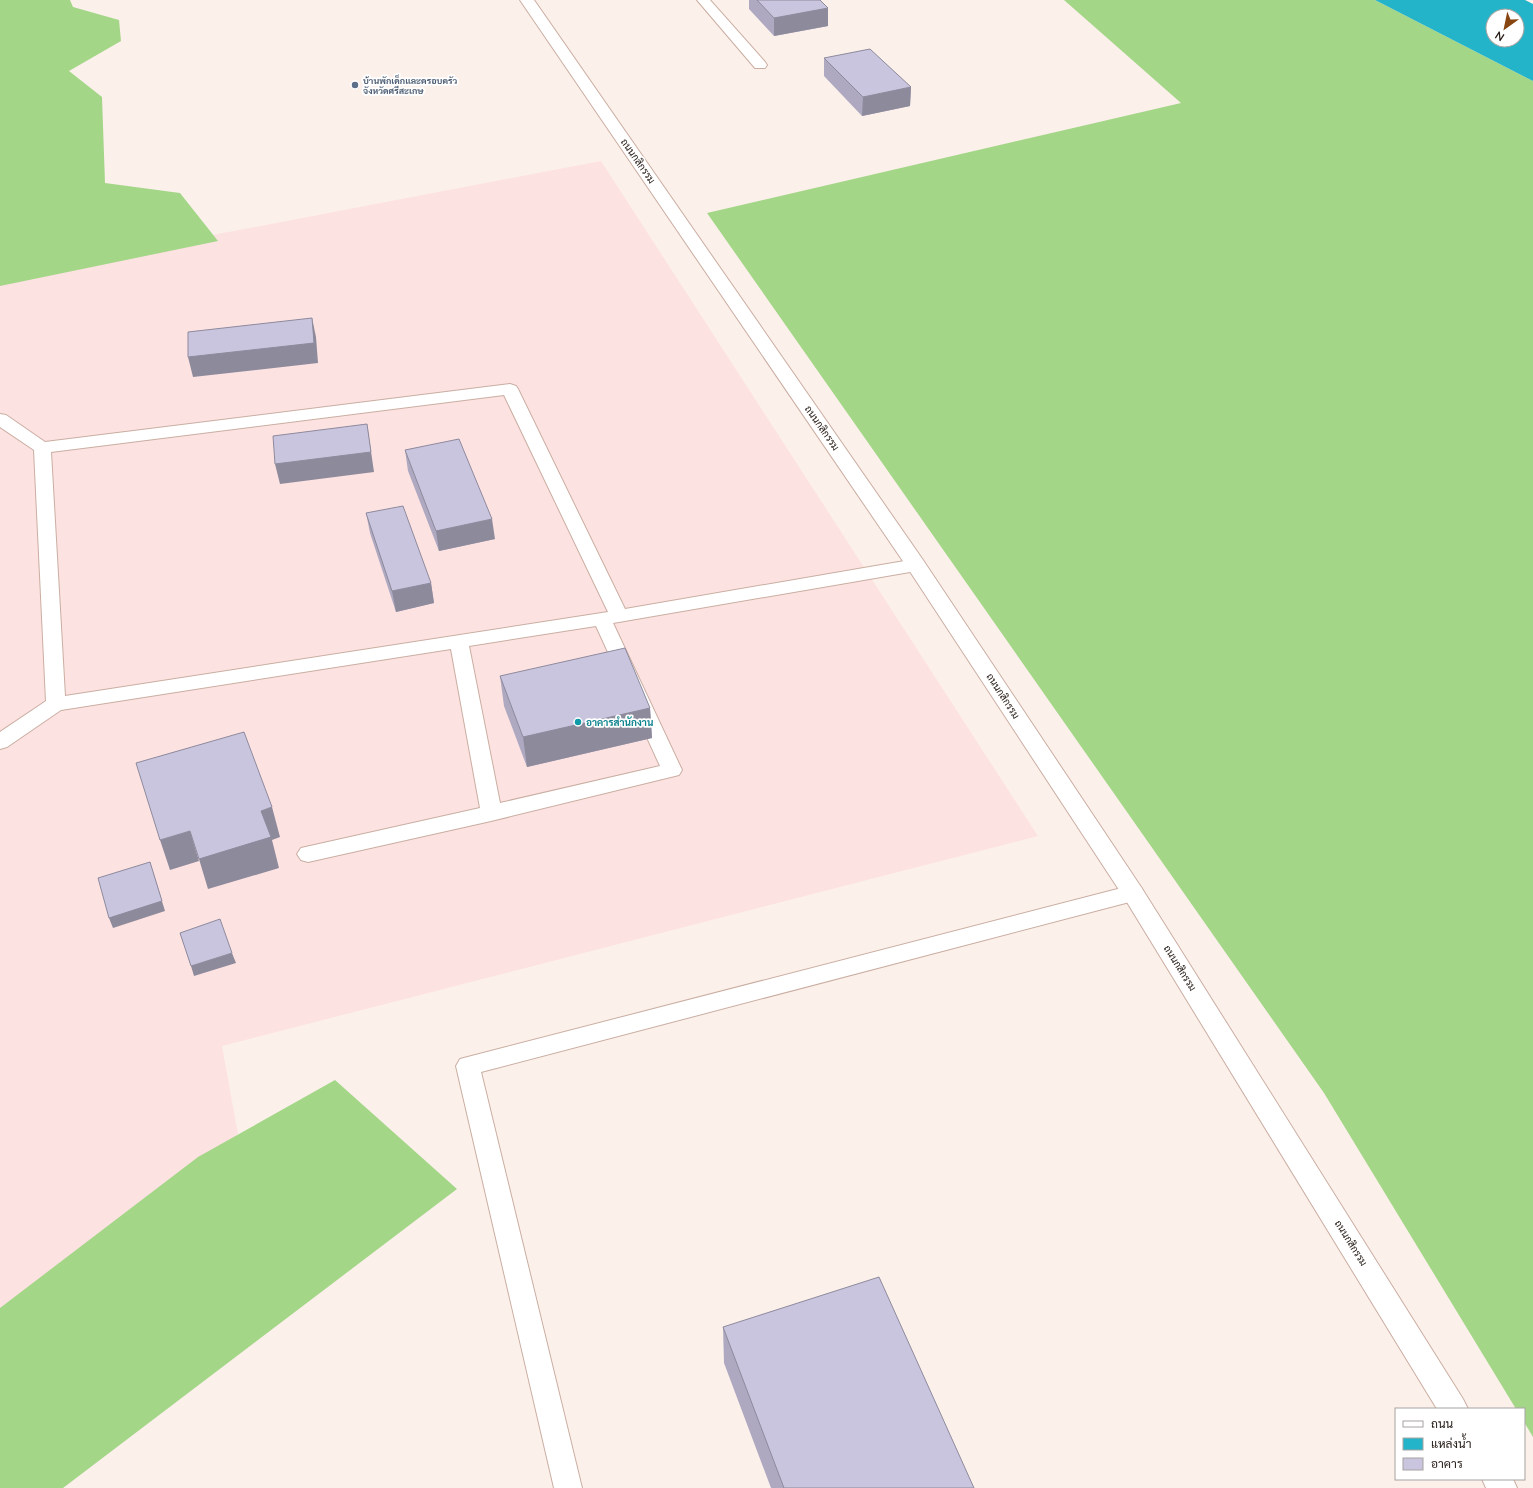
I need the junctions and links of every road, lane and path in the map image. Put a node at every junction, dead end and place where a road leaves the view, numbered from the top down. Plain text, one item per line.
1 (527, 0) edge
2 (703, 0) edge
3 (760, 65) dead end
4 (0, 419) edge
5 (42, 448) junction
6 (916, 564) junction
7 (611, 618) junction
8 (459, 641) junction
9 (56, 704) junction
10 (0, 742) edge
11 (491, 813) junction
12 (308, 854) dead end
13 (1134, 893) junction
14 (1453, 1408) edge
15 (568, 1488) edge

1 - 6 street, ถนนกสิกรรม
2 - 3 lane
4 - 5 lane
5 - 7 lane
5 - 9 lane
6 - 7 lane
6 - 13 street, ถนนกสิกรรม
7 - 8 lane
7 - 11 lane
8 - 9 lane
8 - 11 lane
9 - 10 lane
11 - 12 lane
13 - 14 street, ถนนกสิกรรม
13 - 15 lane

